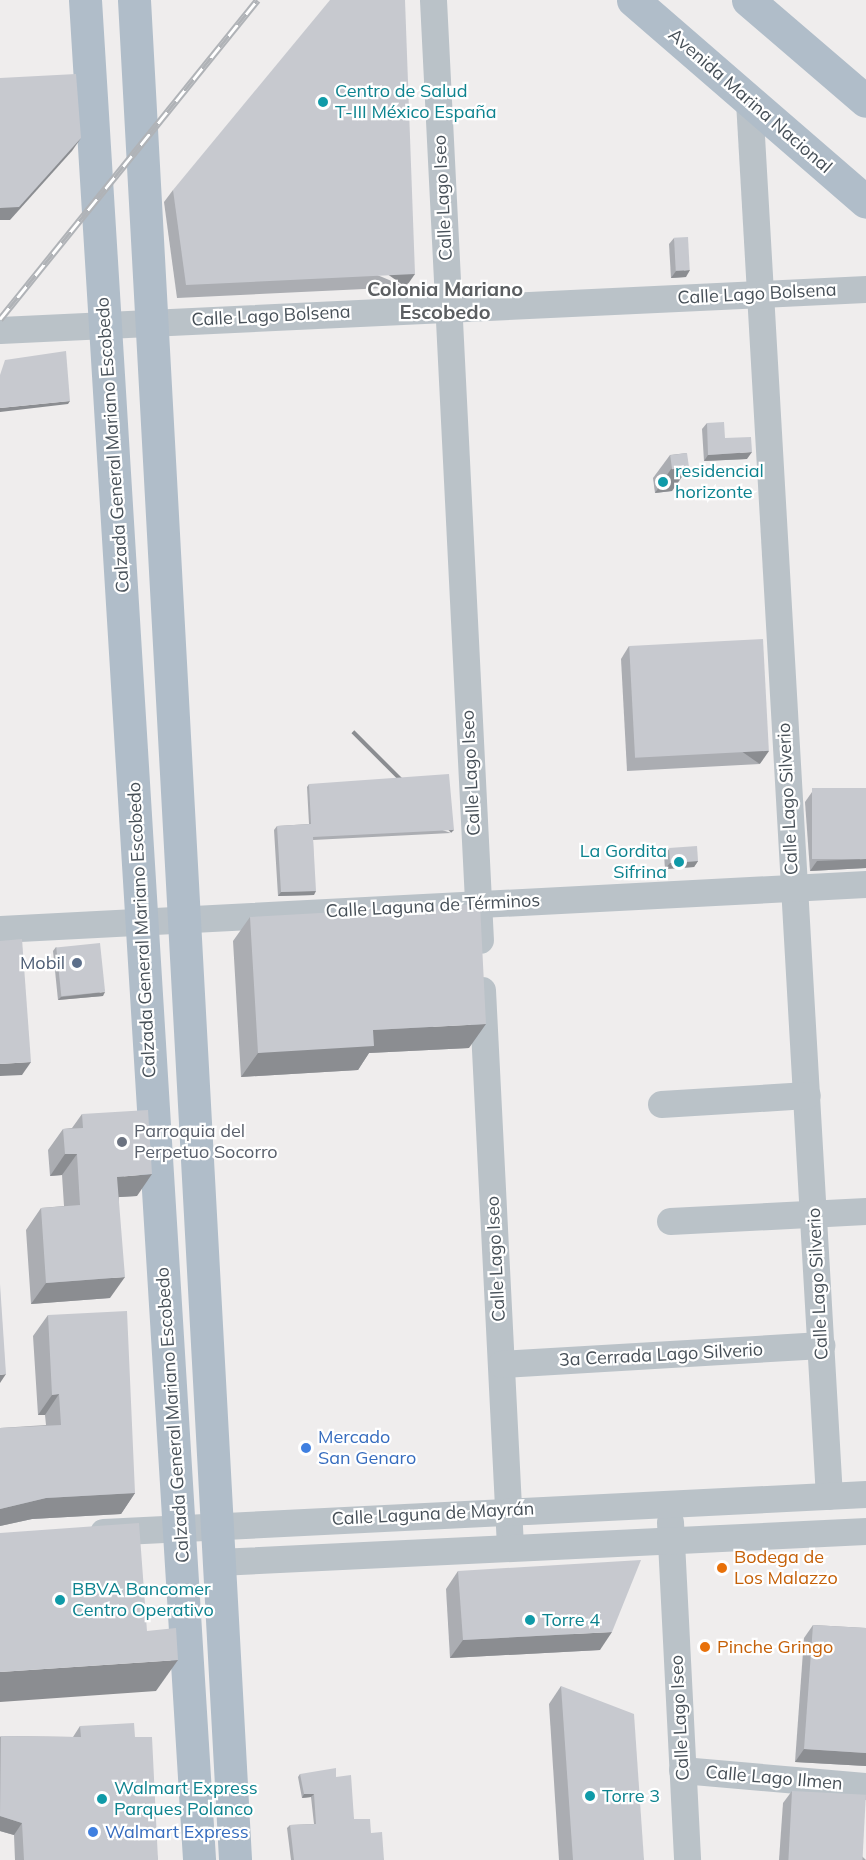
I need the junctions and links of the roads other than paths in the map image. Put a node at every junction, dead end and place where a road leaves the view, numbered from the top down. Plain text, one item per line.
1 (85, 0) edge
2 (134, 0) edge
3 (433, 0) edge
4 (633, 0) edge
5 (748, 0) edge
6 (749, 101) junction
7 (866, 101) edge
8 (866, 201) edge
9 (866, 289) edge
10 (758, 295) junction
11 (448, 307) junction
12 (152, 322) junction
13 (104, 324) junction
14 (0, 330) edge
15 (866, 884) edge
16 (794, 888) junction
17 (478, 904) junction
18 (186, 919) junction
19 (140, 921) junction
20 (0, 929) edge
21 (807, 1095) junction
22 (661, 1104) dead end
23 (866, 1211) edge
24 (815, 1214) junction
25 (670, 1221) dead end
26 (821, 1345) junction
27 (501, 1364) junction
28 (866, 1494) edge
29 (829, 1496) junction
30 (669, 1503) junction
31 (508, 1510) junction
32 (398, 1515) junction
33 (216, 1525) junction
34 (181, 1527) junction
35 (866, 1531) edge
36 (79, 1533) edge
37 (670, 1539) junction
38 (510, 1547) junction
39 (400, 1552) junction
40 (218, 1562) junction
41 (682, 1770) junction
42 (866, 1786) edge
43 (199, 1860) edge
44 (235, 1860) edge
45 (687, 1860) edge

1 - 13 main road, Calzada General Mariano Escobedo
2 - 12 main road, Calzada General Mariano Escobedo
3 - 11 street, Calle Lago Iseo
4 - 6 main road, Avenida Marina Nacional
5 - 7 main road
6 - 8 main road, Avenida Marina Nacional
6 - 10 street, Calle Lago Silverio
9 - 10 street, Calle Lago Bolsena
10 - 11 street, Calle Lago Bolsena
10 - 16 street, Calle Lago Silverio
11 - 12 street, Calle Lago Bolsena
11 - 17 street, Calle Lago Iseo
12 - 13 street, Calle Lago Bolsena
12 - 18 main road, Calzada General Mariano Escobedo
13 - 14 street, Calle Lago Bolsena
13 - 19 main road, Calzada General Mariano Escobedo
15 - 16 street, Calle Laguna de Términos
16 - 17 street, Calle Laguna de Términos
16 - 21 street, Calle Lago Silverio
17 - 18 street, Calle Laguna de Términos
17 - 27 street, Calle Lago Iseo
18 - 19 street, Calle Laguna de Términos
18 - 33 main road, Calzada General Mariano Escobedo
19 - 20 street, Calle Laguna de Términos
19 - 34 main road, Calzada General Mariano Escobedo
21 - 22 street
21 - 24 street, Calle Lago Silverio
23 - 24 street
24 - 25 street
24 - 26 street, Calle Lago Silverio
26 - 27 street, 3a Cerrada Lago Silverio
26 - 29 street, Calle Lago Silverio
27 - 31 street, Calle Lago Iseo
28 - 29 street, Calle Laguna de Mayrán
29 - 30 street, Calle Laguna de Mayrán
30 - 31 street, Calle Laguna de Mayrán
30 - 37 street, Calle Lago Iseo
31 - 32 street, Calle Laguna de Mayrán
31 - 38 street, Calle Lago Iseo
32 - 33 street, Calle Laguna de Mayrán
32 - 39 street
33 - 34 street, Calle Laguna de Mayrán
33 - 40 main road, Calzada General Mariano Escobedo
34 - 36 street, Calle Laguna de Mayrán
34 - 43 main road, Calzada General Mariano Escobedo
35 - 37 street, Calle Laguna de Mayrán
37 - 38 street, Calle Laguna de Mayrán
37 - 41 street, Calle Lago Iseo
38 - 39 street, Calle Laguna de Mayrán
39 - 40 street, Calle Laguna de Mayrán
40 - 44 main road, Calzada General Mariano Escobedo
41 - 42 street, Calle Lago Ilmen
41 - 45 street, Calle Lago Iseo

